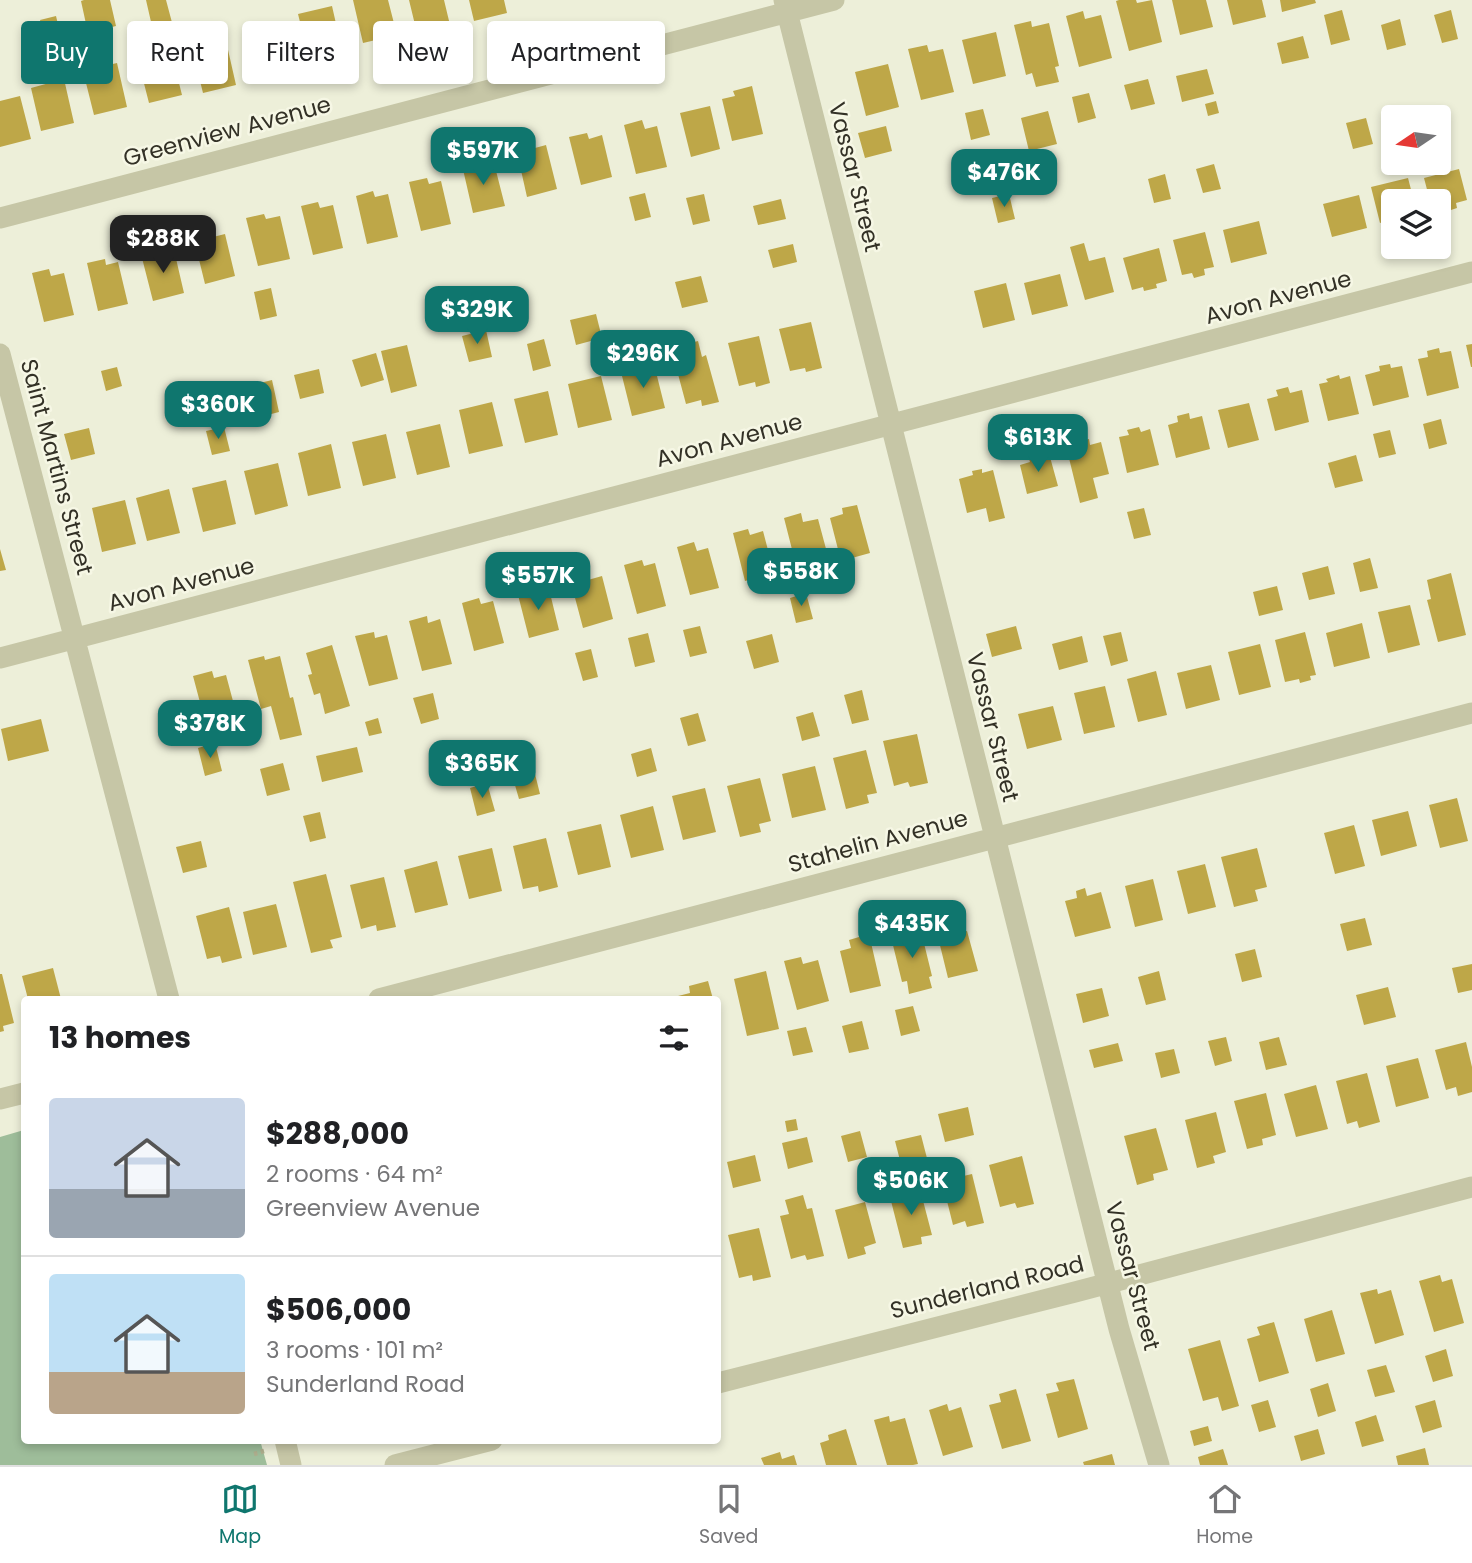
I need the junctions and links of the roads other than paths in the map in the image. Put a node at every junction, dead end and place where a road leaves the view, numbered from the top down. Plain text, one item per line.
1 (834, 0) edge
2 (785, 6) edge
3 (0, 218) edge
4 (1472, 272) edge
5 (0, 354) edge
6 (890, 425) junction
7 (75, 639) junction
8 (0, 658) edge
9 (1472, 713) edge
10 (994, 838) junction
11 (168, 996) edge
12 (390, 996) edge
13 (21, 1094) edge
14 (0, 1099) edge
15 (1472, 1187) edge
16 (1108, 1283) junction
17 (721, 1382) edge
18 (286, 1444) edge
19 (476, 1444) edge
20 (291, 1465) edge
21 (395, 1465) edge
22 (1159, 1465) edge

1 - 2 street, Greenview Avenue
2 - 3 street, Greenview Avenue
2 - 6 street, Vassar Street
4 - 6 street, Avon Avenue
5 - 7 street, Saint Martins Street
6 - 7 street, Avon Avenue
6 - 10 street, Vassar Street
7 - 8 street, Avon Avenue
7 - 11 street, Saint Martins Street
9 - 10 street, Stahelin Avenue
10 - 12 street, Stahelin Avenue
10 - 16 street, Vassar Street
13 - 14 street
15 - 16 street, Sunderland Road
16 - 17 street, Sunderland Road
16 - 22 street, Vassar Street
18 - 20 street
19 - 21 street

